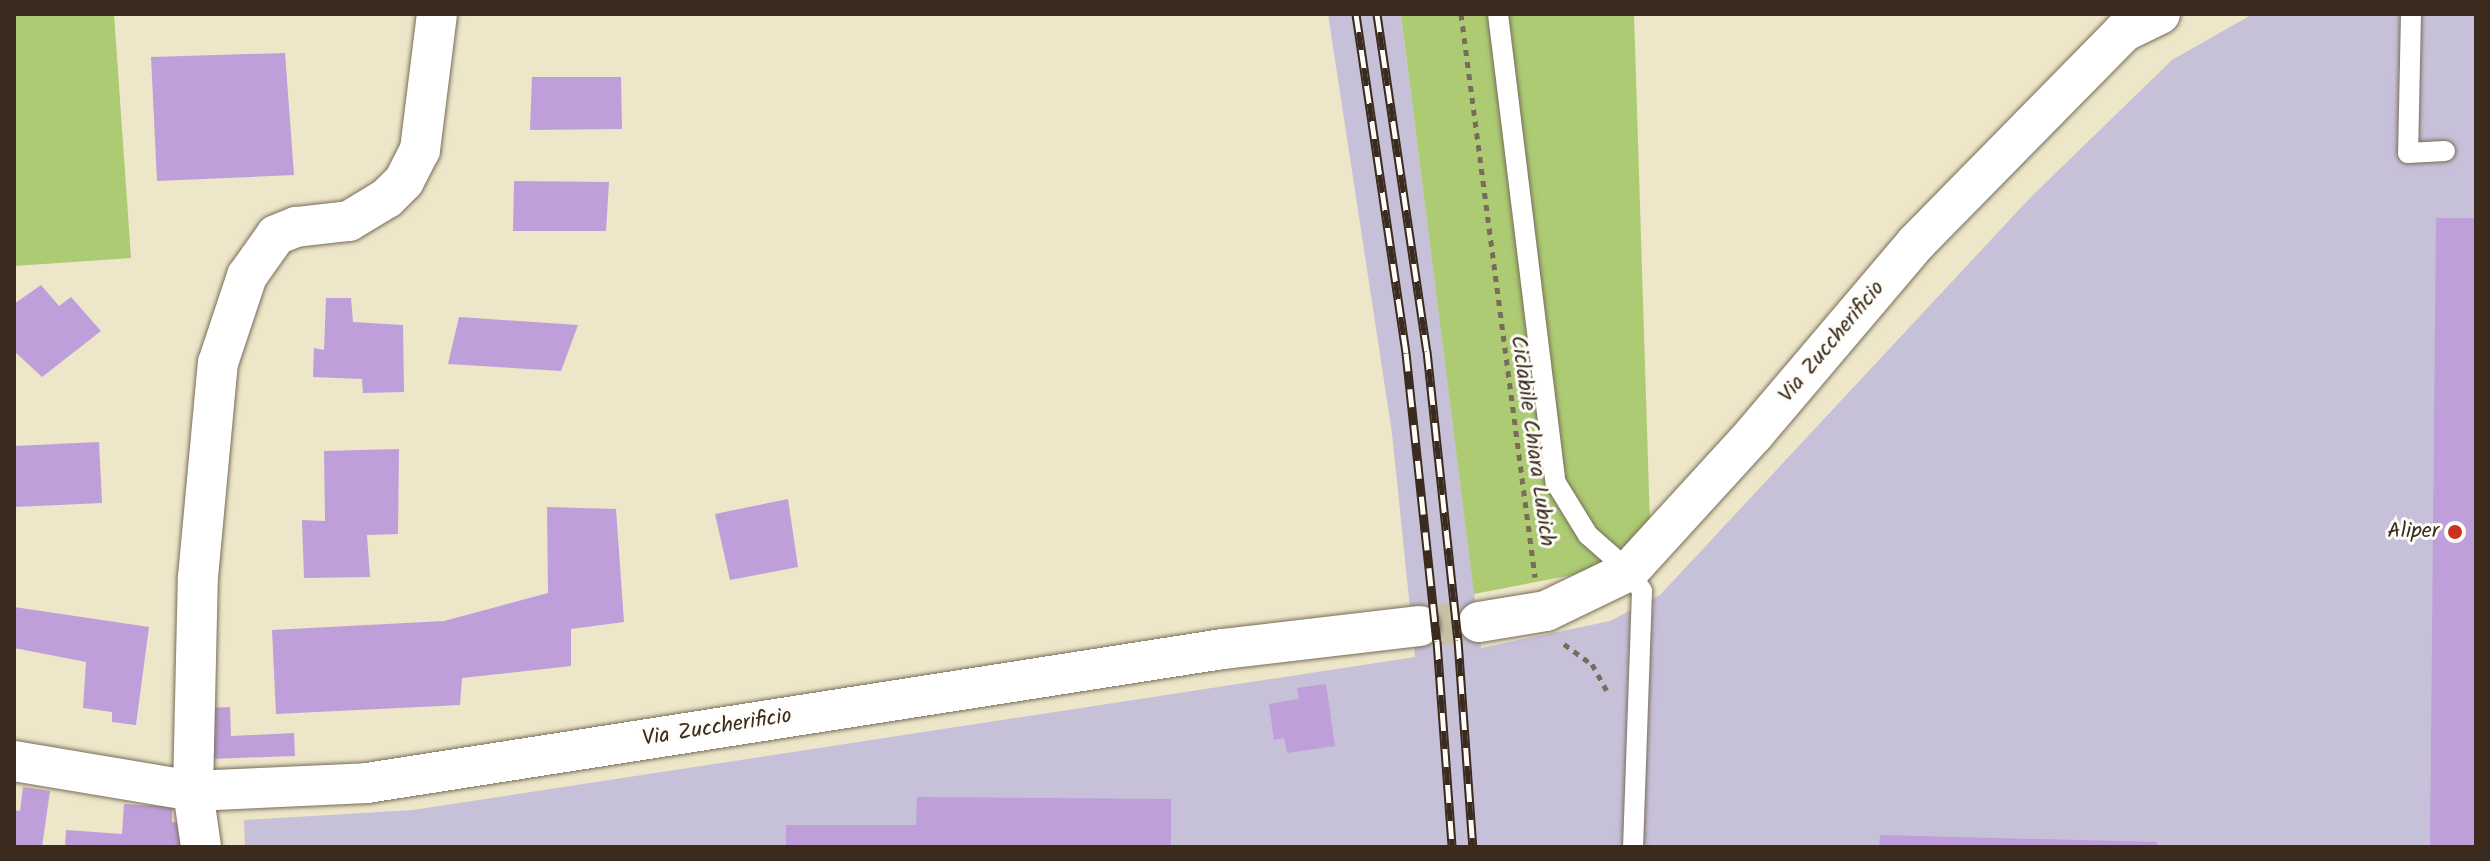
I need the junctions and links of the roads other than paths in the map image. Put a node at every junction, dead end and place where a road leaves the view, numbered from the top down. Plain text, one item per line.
1 (437, 14) edge
2 (1498, 14) edge
3 (2160, 14) edge
4 (2411, 14) edge
5 (2445, 151) dead end
6 (1629, 571) junction
7 (1479, 622) tunnel mouth
8 (1420, 626) tunnel mouth
9 (14, 761) edge
10 (193, 791) junction
11 (201, 847) edge
12 (1633, 847) edge

1 - 10 street
2 - 6 lane
3 - 6 street, Via Zuccherificio
4 - 5 lane
6 - 7 street, Via Zuccherificio
6 - 12 lane
8 - 10 street, Via Zuccherificio
9 - 10 street, Via Zuccherificio
10 - 11 street

